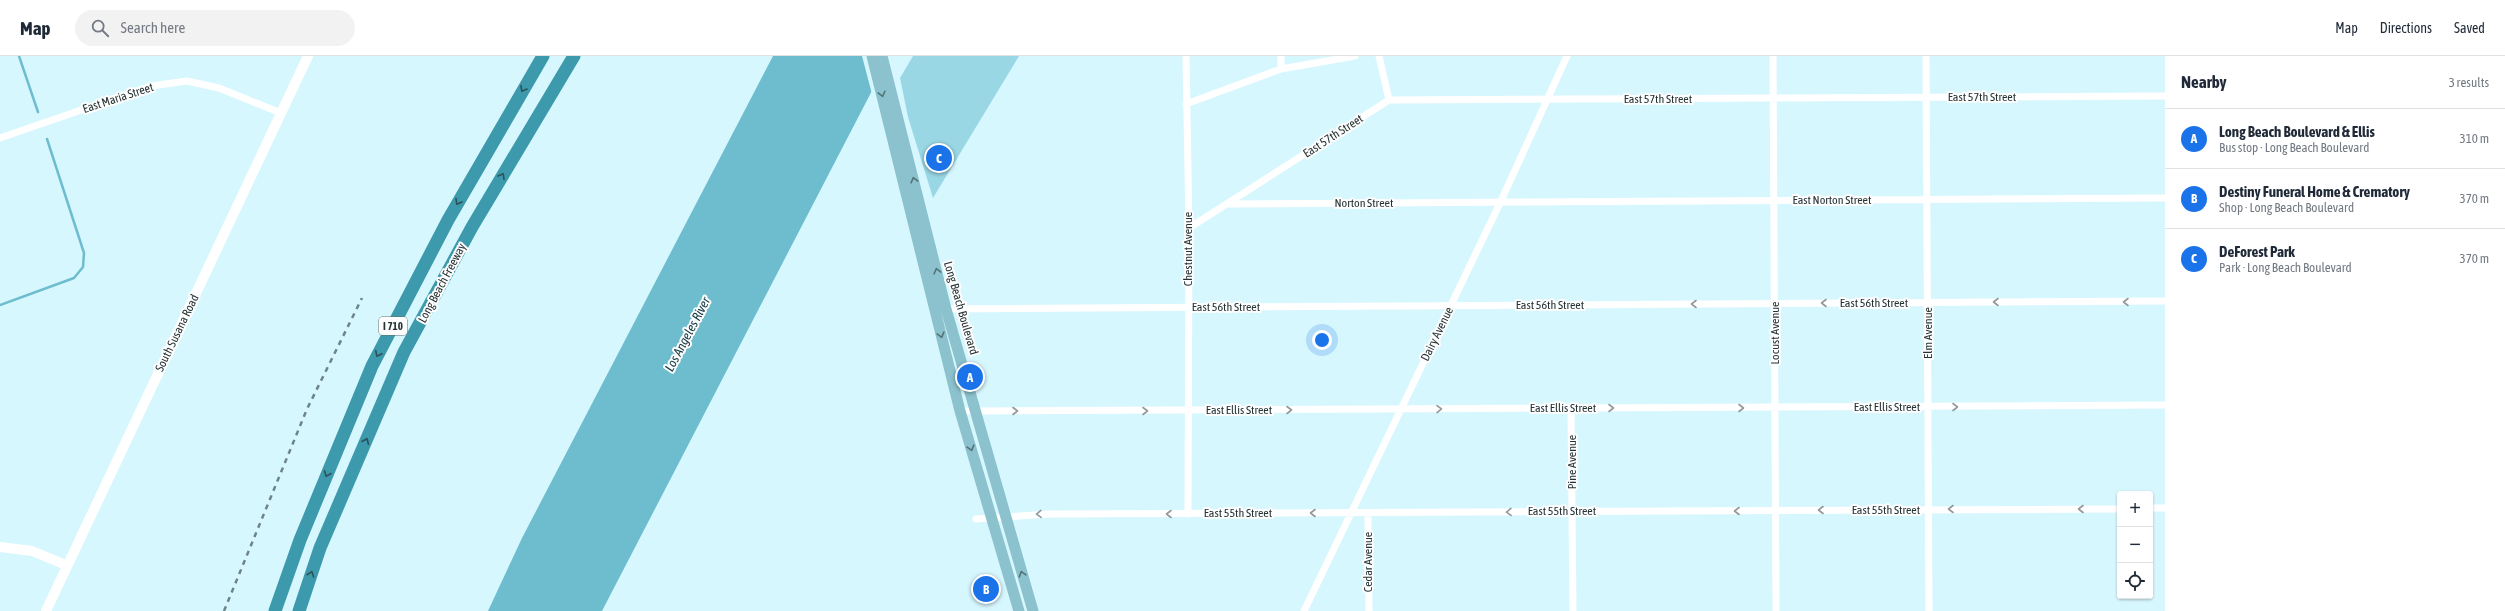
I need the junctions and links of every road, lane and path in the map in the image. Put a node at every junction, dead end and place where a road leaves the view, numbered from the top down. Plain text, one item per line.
1 (308, 56) edge
2 (542, 56) edge
3 (574, 56) edge
4 (582, 56) edge
5 (872, 56) edge
6 (882, 56) edge
7 (1186, 56) edge
8 (1281, 56) edge
9 (1355, 56) edge
10 (1379, 56) edge
11 (1567, 56) edge
12 (1773, 56) edge
13 (1926, 56) edge
14 (1281, 69) junction
15 (2165, 96) edge
16 (1774, 98) junction
17 (1927, 98) junction
18 (1389, 100) junction
19 (1547, 100) junction
20 (1186, 104) junction
21 (545, 106) junction
22 (281, 113) junction
23 (0, 138) edge
24 (2165, 198) edge
25 (1928, 200) junction
26 (1774, 201) junction
27 (1500, 203) junction
28 (1227, 204) junction
29 (1189, 228) junction
30 (2165, 301) edge
31 (1928, 303) junction
32 (1775, 304) junction
33 (1451, 305) junction
34 (1189, 307) junction
35 (946, 309) junction
36 (935, 310) junction
37 (2165, 406) edge
38 (1928, 407) junction
39 (1571, 408) junction
40 (1775, 408) junction
41 (1400, 410) junction
42 (960, 411) junction
43 (976, 411) junction
44 (1188, 411) junction
45 (2117, 508) edge
46 (2153, 508) edge
47 (2165, 508) edge
48 (1776, 510) junction
49 (1929, 510) junction
50 (1572, 511) junction
51 (1352, 513) junction
52 (1368, 513) junction
53 (1188, 514) junction
54 (1004, 515) junction
55 (990, 517) junction
56 (976, 519) dead end
57 (0, 547) edge
58 (66, 565) junction
59 (46, 611) edge
60 (275, 611) edge
61 (299, 611) edge
62 (1019, 611) edge
63 (1033, 611) edge
64 (1304, 611) edge
65 (1368, 611) edge
66 (1572, 611) edge
67 (1776, 611) edge
68 (1929, 611) edge

1 - 22 street, South Susana Road
2 -> 60 highway, Long Beach Freeway / I 710
3 - 21 highway, Long Beach Freeway / I 710
4 - 21 highway
5 -> 36 main road, Long Beach Boulevard
35 -> 6 main road, Long Beach Boulevard
7 - 20 street, Chestnut Avenue
8 - 14 street
9 - 14 street
10 - 18 street
11 - 19 street, Dairy Avenue
12 - 16 street, Locust Avenue
13 - 17 street, Elm Avenue
14 - 20 street
15 - 17 street, East 57th Street
16 - 17 street, East 57th Street
16 - 19 street, East 57th Street
16 - 26 street, Locust Avenue
17 - 25 street, Elm Avenue
18 - 19 street, East 57th Street
18 - 28 street, East 57th Street
19 - 27 street, Dairy Avenue
20 - 29 street, Chestnut Avenue
61 -> 21 highway, Long Beach Freeway / I 710
22 - 23 street, East Maria Street
22 - 58 street, South Susana Road
24 - 25 street, East Norton Street
25 - 26 street, East Norton Street
25 - 31 street, Elm Avenue
26 - 27 street, East Norton Street
26 - 32 street, Locust Avenue
27 - 28 street, Norton Street
27 - 33 street, Dairy Avenue
28 - 29 street, East 57th Street
29 - 34 street, Chestnut Avenue
30 -> 31 street, East 56th Street
31 -> 32 street, East 56th Street
31 - 38 street, Elm Avenue
32 -> 33 street, East 56th Street
32 - 40 street, Locust Avenue
33 - 34 street, East 56th Street
33 - 41 street, Dairy Avenue
34 - 35 street, East 56th Street
34 - 44 street, Chestnut Avenue
35 - 36 street, East 56th Street
35 - 43 main road, Long Beach Boulevard
36 -> 42 main road, Long Beach Boulevard
38 -> 37 street, East Ellis Street
38 - 40 street, East Ellis Street
38 - 49 street, Elm Avenue
39 -> 40 street, East Ellis Street
41 -> 39 street, East Ellis Street
39 - 50 street, Pine Avenue
40 - 48 street, Locust Avenue
44 -> 41 street, East Ellis Street
41 - 51 street, Dairy Avenue
42 - 43 street, East Ellis Street
42 -> 55 main road, Long Beach Boulevard
43 -> 44 street, East Ellis Street
43 - 54 main road, Long Beach Boulevard
44 - 53 street, Chestnut Avenue
45 -> 49 street, East 55th Street
46 - 47 street
49 -> 48 street, East 55th Street
48 -> 50 street, East 55th Street
48 - 67 street, Locust Avenue
49 - 68 street, Elm Avenue
50 -> 52 street, East 55th Street
50 - 66 street, Pine Avenue
51 - 52 street, East 55th Street
51 -> 53 street, East 55th Street
51 - 64 street, Dairy Avenue
52 - 65 street, Cedar Avenue
53 -> 54 street, East 55th Street
54 - 55 street, East 55th Street
63 -> 54 main road, Long Beach Boulevard
55 - 56 street, East 55th Street
55 - 62 main road, Long Beach Boulevard
57 - 58 street
58 - 59 street, South Susana Road

